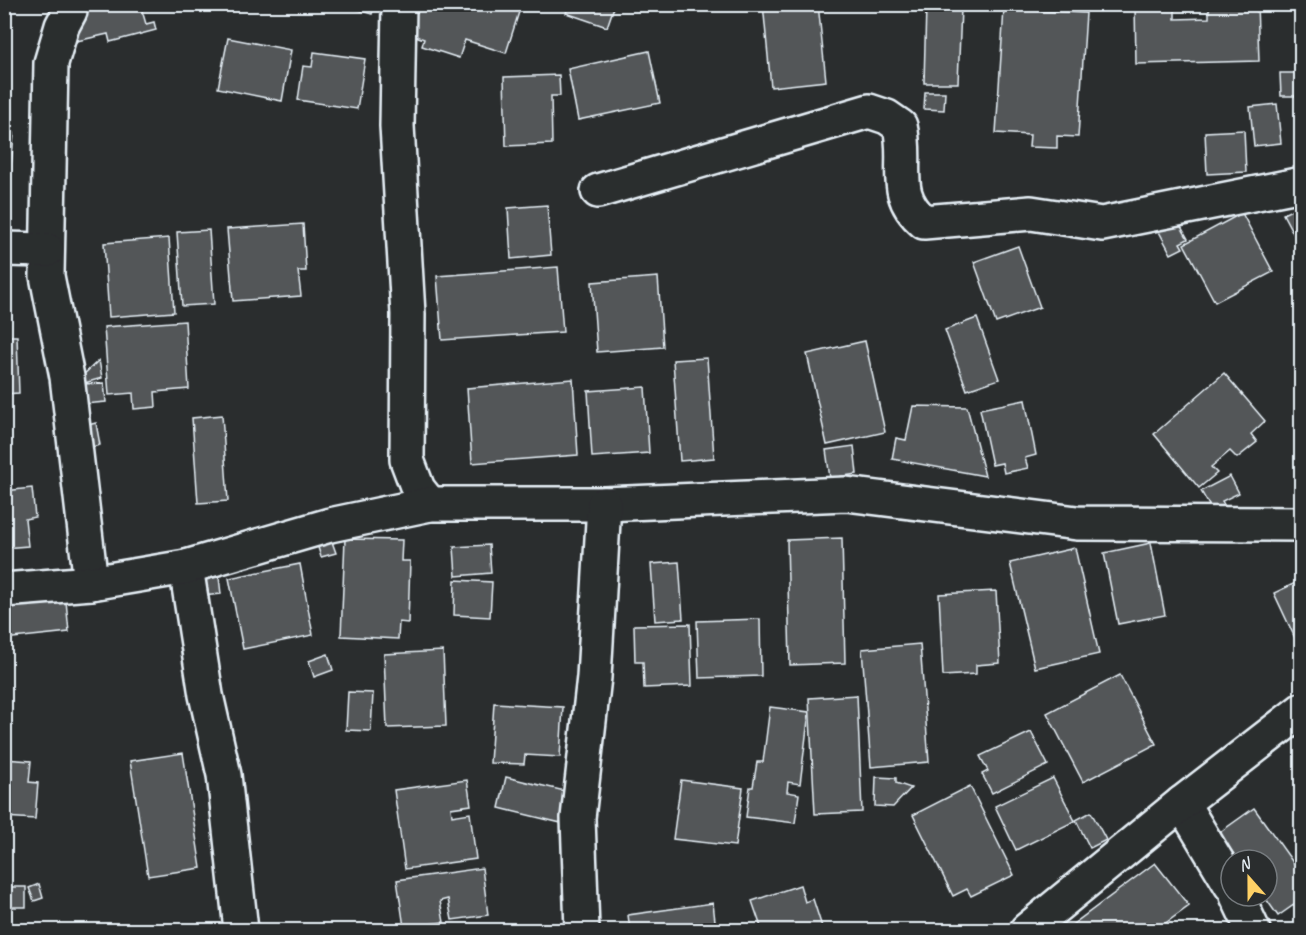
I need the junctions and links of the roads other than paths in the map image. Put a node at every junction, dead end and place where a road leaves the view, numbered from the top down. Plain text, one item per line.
1 (68, 4) edge
2 (399, 4) edge
3 (1302, 184) edge
4 (598, 191) dead end
5 (4, 249) edge
6 (47, 250) junction
7 (430, 504) junction
8 (604, 504) junction
9 (1302, 524) edge
10 (186, 567) junction
11 (91, 583) junction
12 (4, 590) edge
13 (1302, 710) edge
14 (1182, 803) junction
15 (1219, 865) edge
16 (1242, 908) edge
17 (241, 930) edge
18 (582, 930) edge
19 (1027, 930) edge
20 (1252, 930) edge

1 - 6 street
2 - 7 street
3 - 4 street
5 - 6 street
6 - 11 street
7 - 8 street
7 - 10 street
8 - 9 street
8 - 18 street
10 - 11 street
10 - 17 street
11 - 12 street
13 - 14 street
14 - 15 street
14 - 19 street
16 - 20 street

